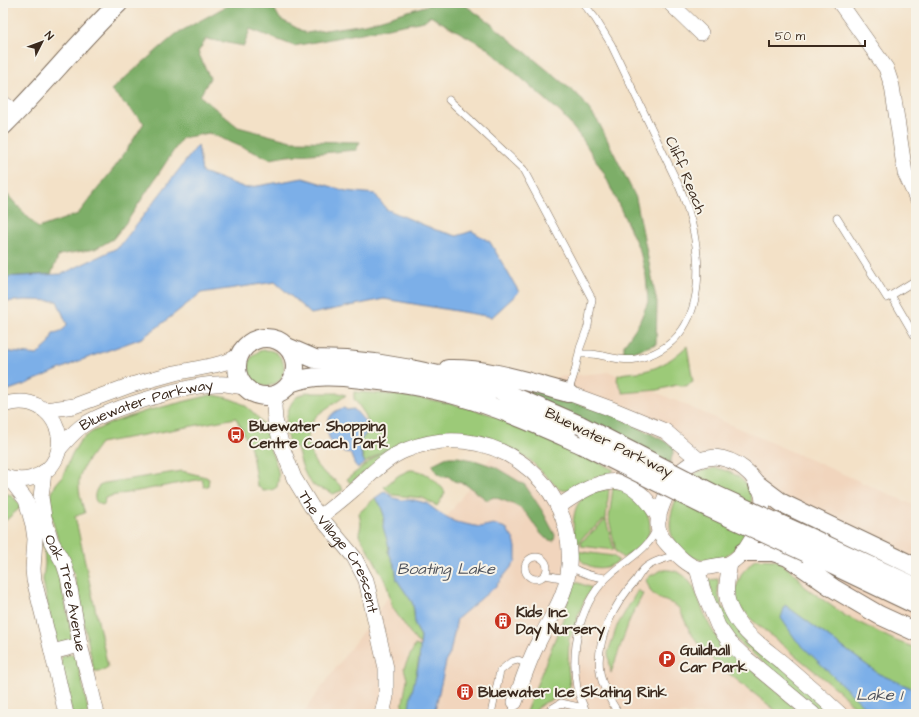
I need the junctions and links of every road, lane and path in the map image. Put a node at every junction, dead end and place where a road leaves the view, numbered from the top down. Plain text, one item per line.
1 (119, 3) edge
2 (583, 3) edge
3 (670, 3) edge
4 (840, 3) edge
5 (701, 33) dead end
6 (449, 100) dead end
7 (10, 108) edge
8 (3, 126) edge
9 (916, 197) edge
10 (837, 218) dead end
11 (916, 280) edge
12 (891, 295) junction
13 (916, 338) edge
14 (287, 347) junction
15 (579, 354) junction
16 (239, 356) junction
17 (411, 369) junction
18 (290, 383) junction
19 (244, 388) junction
20 (568, 393) junction
21 (276, 395) junction
22 (3, 405) edge
23 (45, 410) junction
24 (59, 449) junction
25 (699, 460) junction
26 (44, 472) junction
27 (6, 478) edge
28 (758, 486) junction
29 (558, 507) junction
30 (320, 517) junction
31 (658, 522) junction
32 (810, 546) junction
33 (677, 555) junction
34 (736, 557) junction
35 (916, 567) edge
36 (697, 568) junction
37 (568, 572) junction
38 (545, 575) dead end
39 (606, 578) junction
40 (916, 586) edge
41 (916, 605) edge
42 (916, 632) edge
43 (80, 645) junction
44 (52, 652) junction
45 (528, 664) junction
46 (513, 708) edge
47 (66, 714) edge
48 (97, 714) edge
49 (382, 714) edge
50 (491, 714) edge
51 (543, 714) edge
52 (587, 714) edge
53 (619, 714) edge
54 (812, 714) edge
55 (840, 714) edge

1 - 7 street
2 - 15 lane, Cliff Reach
3 - 5 street
4 - 9 street
6 - 15 lane
7 - 8 street
10 - 12 lane
11 - 12 lane
12 - 13 lane
14 - 16 street
14 - 17 street, Bluewater Parkway
14 - 18 street
15 - 20 lane
16 - 19 street
16 - 23 street, Bluewater Parkway
17 - 20 street
17 - 32 street, Bluewater Parkway, bridge
18 - 21 street
18 - 32 street, Bluewater Parkway, bridge
19 - 21 street
19 - 24 street, Bluewater Parkway
20 - 25 street
21 - 30 street, The Village Crescent
22 - 23 street
23 - 24 street
24 - 26 street, Bluewater Parkway
25 - 28 street
25 - 31 street
26 - 27 street
26 - 43 street, Oak Tree Avenue
27 - 44 street, Oak Tree Avenue
28 - 34 street
28 - 35 street
29 - 30 street
29 - 31 street
29 - 37 street
30 - 49 street, The Village Crescent
31 - 33 street
31 - 39 lane
32 - 40 street, Bluewater Parkway
32 - 41 street, Bluewater Parkway
33 - 36 street
33 - 53 lane
34 - 36 street
34 - 42 street
34 - 55 street
36 - 54 street
37 - 38 lane
37 - 39 lane
37 - 45 street
39 - 52 lane
43 - 44 street
43 - 48 street, Oak Tree Avenue
44 - 47 street, Oak Tree Avenue
45 - 46 street
45 - 50 lane
51 - 52 lane

